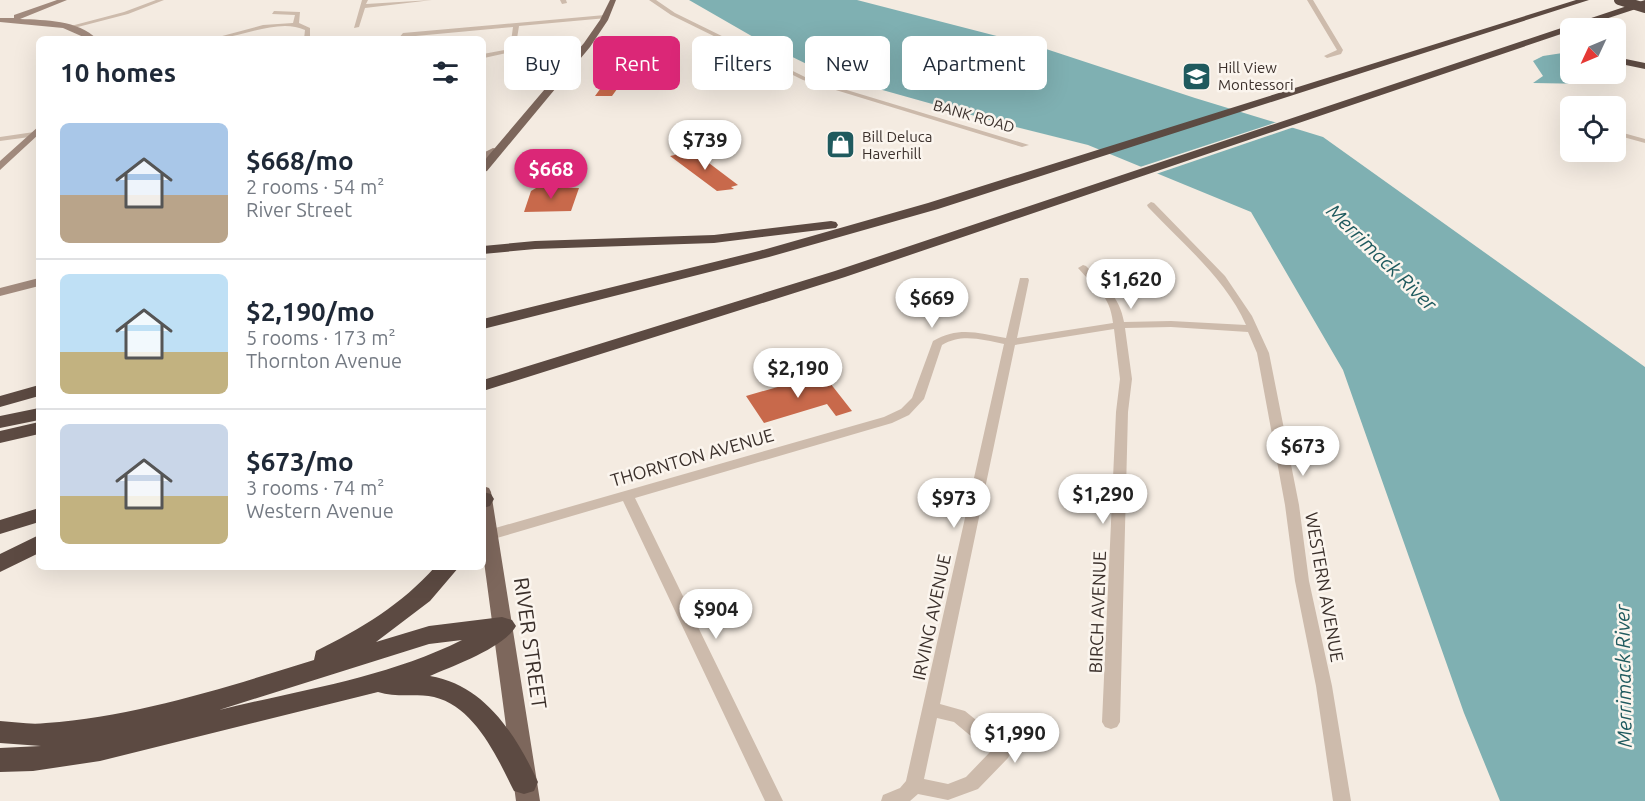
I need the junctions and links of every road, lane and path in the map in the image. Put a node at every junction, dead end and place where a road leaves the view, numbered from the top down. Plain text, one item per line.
1 (64, 0) edge
2 (160, 0) edge
3 (429, 0) edge
4 (613, 0) edge
5 (652, 0) edge
6 (1310, 0) edge
7 (1585, 0) edge
8 (1619, 0) edge
9 (1638, 0) edge
10 (1645, 2) edge
11 (364, 3) edge
12 (1538, 4) dead end
13 (1630, 8) junction
14 (1645, 8) edge
15 (28, 14) junction
16 (605, 17) junction
17 (1610, 18) edge
18 (6, 21) edge
19 (296, 24) junction
20 (278, 25) junction
21 (516, 25) junction
22 (70, 27) junction
23 (356, 27) dead end
24 (459, 30) junction
25 (1477, 33) junction
26 (90, 36) edge
27 (228, 36) edge
28 (307, 36) edge
29 (410, 36) edge
30 (458, 36) edge
31 (486, 56) edge
32 (1327, 56) dead end
33 (1626, 62) edge
34 (1645, 66) edge
35 (36, 131) edge
36 (1626, 136) edge
37 (0, 139) edge
38 (1645, 141) edge
39 (1025, 145) dead end
40 (497, 150) junction
41 (486, 156) edge
42 (486, 165) edge
43 (0, 167) edge
44 (1151, 205) dead end
45 (933, 206) junction
46 (486, 246) edge
47 (498, 248) junction
48 (486, 250) edge
49 (1083, 268) dead end
50 (1024, 280) dead end
51 (36, 283) edge
52 (0, 292) edge
53 (486, 323) edge
54 (1118, 325) junction
55 (1253, 329) junction
56 (1011, 342) junction
57 (486, 386) edge
58 (36, 391) edge
59 (0, 402) edge
60 (36, 415) edge
61 (0, 422) edge
62 (36, 429) edge
63 (0, 437) edge
64 (627, 495) junction
65 (486, 513) edge
66 (36, 516) edge
67 (0, 526) edge
68 (490, 535) junction
69 (36, 545) edge
70 (0, 564) edge
71 (446, 570) edge
72 (504, 626) junction
73 (285, 678) junction
74 (364, 686) junction
75 (931, 709) junction
76 (1111, 722) dead end
77 (0, 732) edge
78 (0, 760) edge
79 (914, 785) junction
80 (526, 791) edge
81 (774, 801) edge
82 (890, 801) edge
83 (1342, 801) edge

1 - 15 main road
2 - 22 street
3 - 11 street
4 - 16 main road
5 - 39 street, BANK ROAD
6 - 32 street
7 - 25 highway
8 - 14 highway, bridge
9 - 10 highway
10 - 13 highway
11 - 23 street
12 - 25 highway
13 - 17 highway
13 - 57 highway
15 - 18 main road
15 - 18 main road
16 - 21 street
16 - 40 main road
18 - 22 main road
19 - 20 street
19 - 20 street
19 - 28 street
20 - 27 street
21 - 24 street
21 - 31 street
22 - 26 main road
24 - 29 street
24 - 30 street
25 - 45 highway
33 - 34 highway
35 - 37 street
35 - 43 main road
36 - 38 street
40 - 41 main road
40 - 42 main road
44 - 55 street, WESTERN AVENUE
45 - 47 highway
45 - 53 highway
46 - 47 highway
47 - 48 highway
49 - 54 street, BIRCH AVENUE
50 - 56 street, IRVING AVENUE
51 - 52 main road
54 - 55 street
54 - 56 street
54 - 76 street, BIRCH AVENUE
55 - 83 street, WESTERN AVENUE
56 - 64 street, THORNTON AVENUE
56 - 75 street, IRVING AVENUE
58 - 59 highway
60 - 61 highway
62 - 63 highway
64 - 68 street, THORNTON AVENUE
64 - 81 street
65 - 68 main road, RIVER STREET
66 - 67 highway
68 - 72 main road, RIVER STREET
69 - 70 highway
71 - 73 highway
72 - 73 highway
72 - 74 highway
72 - 80 main road, RIVER STREET
73 - 77 highway
74 - 78 highway
74 - 80 highway
75 - 79 street, IRVING AVENUE
75 - 79 street
79 - 82 street

